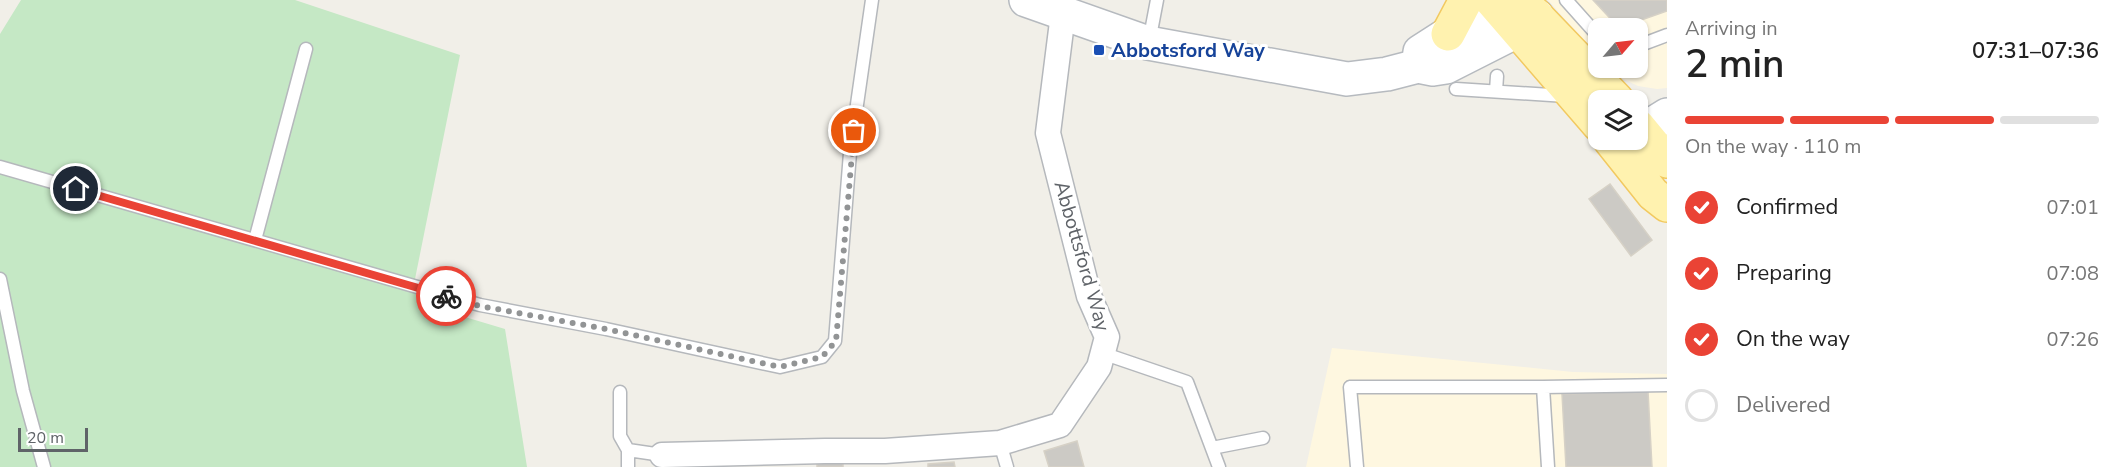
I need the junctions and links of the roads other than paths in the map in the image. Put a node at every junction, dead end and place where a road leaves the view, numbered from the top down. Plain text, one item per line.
1 (872, 0) edge
2 (1026, 0) edge
3 (1157, 0) edge
4 (1466, 0) edge
5 (1566, 0) edge
6 (1515, 11) edge
7 (1063, 14) junction
8 (1588, 25) edge
9 (1448, 34) junction
10 (1667, 35) edge
11 (1648, 42) edge
12 (1148, 43) junction
13 (306, 49) dead end
14 (1418, 66) junction
15 (1497, 76) dead end
16 (1456, 89) dead end
17 (1606, 90) edge
18 (1496, 91) junction
19 (1576, 96) junction
20 (1588, 104) edge
21 (1648, 144) edge
22 (1633, 150) edge
23 (1666, 156) edge
24 (0, 167) edge
25 (1638, 177) junction
26 (1667, 205) edge
27 (255, 240) junction
28 (0, 279) edge
29 (1102, 353) junction
30 (1667, 385) edge
31 (1543, 387) junction
32 (620, 392) dead end
33 (1263, 438) dead end
34 (1000, 443) junction
35 (1212, 448) junction
36 (628, 450) junction
37 (662, 455) joint
38 (886, 459) edge
39 (44, 467) edge
40 (628, 467) edge
41 (1007, 467) edge
42 (1219, 467) edge
43 (1357, 467) edge
44 (1548, 467) edge

1 - 27 lane
2 - 7 street
3 - 12 lane
4 - 9 main road
5 - 8 lane
6 - 9 street
6 - 14 street
6 - 17 main road
6 - 19 main road
7 - 12 street
7 - 29 street, Abbottsford Way
9 - 14 street
10 - 11 lane
12 - 14 street
13 - 27 lane
15 - 18 lane
16 - 18 lane
18 - 19 lane
19 - 20 main road
21 - 23 main road
22 - 25 main road
23 - 25 street
24 - 27 lane
25 - 26 main road
28 - 39 lane
29 - 34 street, Abbottsford Way
29 - 35 lane
30 - 31 lane
31 - 43 lane
31 - 44 lane
32 - 36 lane
33 - 35 lane
34 - 38 street, Abbottsford Way
34 - 41 lane
35 - 42 lane
36 - 37 lane
36 - 40 lane
37 - 38 street, Abbottsford Way

